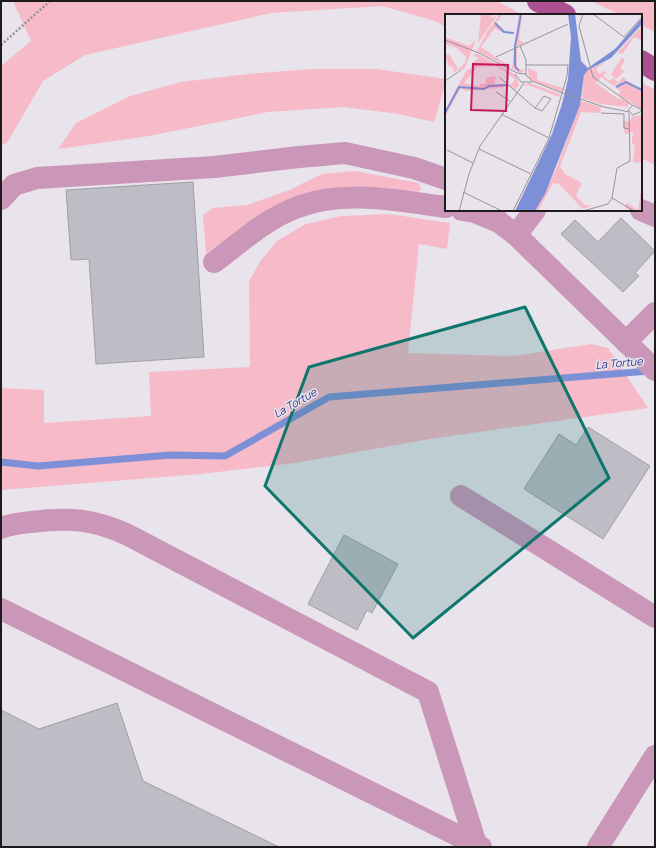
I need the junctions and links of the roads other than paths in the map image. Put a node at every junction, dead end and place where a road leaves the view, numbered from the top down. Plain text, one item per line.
1 (538, 1) edge
2 (563, 14) edge
3 (642, 50) edge
4 (655, 57) edge
5 (642, 62) edge
6 (655, 70) edge
7 (445, 179) edge
8 (1, 199) edge
9 (445, 208) edge
10 (642, 210) edge
11 (468, 211) edge
12 (534, 211) edge
13 (493, 216) edge
14 (655, 216) edge
15 (516, 235) junction
16 (214, 262) dead end
17 (655, 312) edge
18 (640, 356) edge
19 (461, 496) dead end
20 (1, 528) edge
21 (1, 609) edge
22 (655, 617) edge
23 (655, 756) edge
24 (478, 846) edge
25 (598, 847) edge

1 - 2 main road
3 - 4 main road
5 - 6 main road
7 - 8 street
9 - 16 street
10 - 14 street
11 - 13 street
12 - 15 street
13 - 15 street
15 - 18 street
17 - 18 street
19 - 22 street
20 - 24 street
21 - 24 street
23 - 25 street

